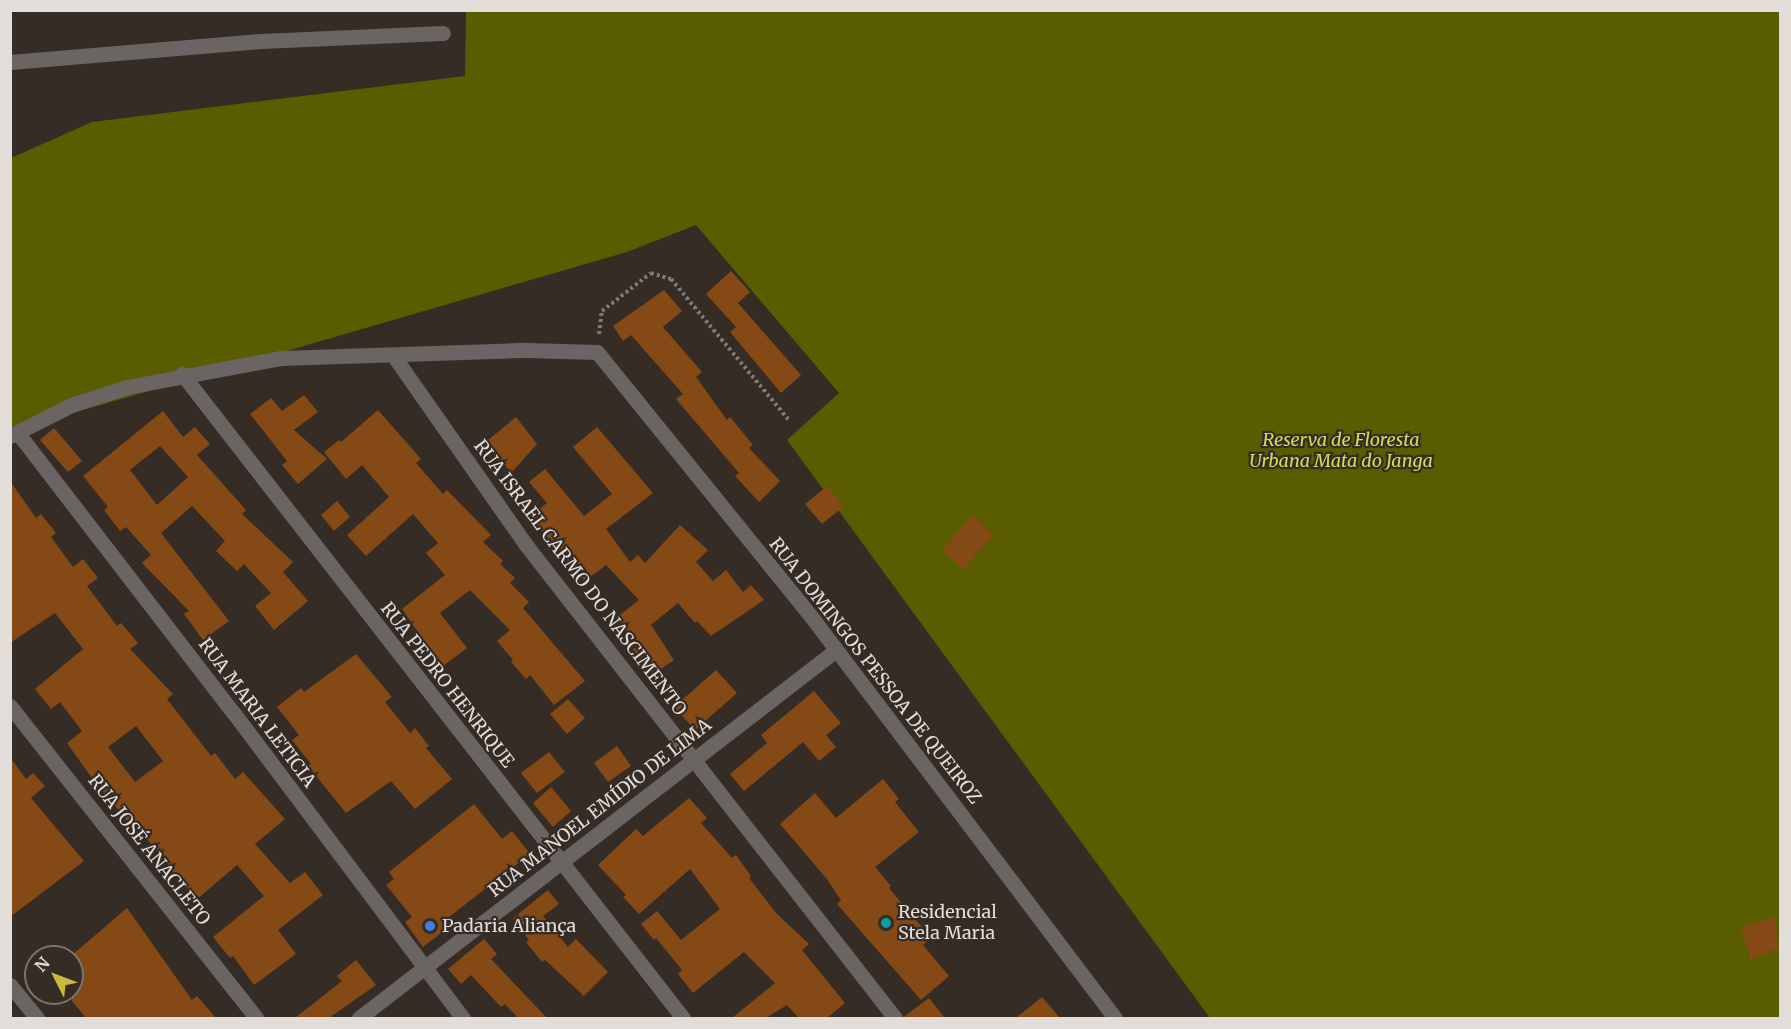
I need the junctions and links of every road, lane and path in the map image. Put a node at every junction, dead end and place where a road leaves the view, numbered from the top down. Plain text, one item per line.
1 (443, 33) dead end
2 (10, 62) edge
3 (597, 352) junction
4 (393, 355) junction
5 (182, 374) junction
6 (789, 420) dead end
7 (14, 434) edge
8 (836, 650) junction
9 (10, 706) edge
10 (693, 762) junction
11 (560, 864) junction
12 (424, 969) junction
13 (10, 985) edge
14 (37, 1018) edge
15 (256, 1018) edge
16 (359, 1018) edge
17 (463, 1018) edge
18 (683, 1018) edge
19 (896, 1018) edge
20 (1115, 1018) edge

1 - 2 street
3 - 4 street
3 - 6 path
3 - 8 street, RUA DOMINGOS PESSOA DE QUEIROZ
4 - 5 street
4 - 10 street, RUA ISRAEL CARMO DO NASCIMENTO
5 - 7 street
5 - 11 street, RUA PEDRO HENRIQUE
7 - 12 street, RUA MARIA LETICIA
8 - 10 street, RUA MANOEL EMÍDIO DE LIMA
8 - 20 street, RUA DOMINGOS PESSOA DE QUEIROZ
9 - 15 street, RUA JOSÉ ANACLETO
10 - 11 street, RUA MANOEL EMÍDIO DE LIMA
10 - 19 street, RUA ISRAEL CARMO DO NASCIMENTO
11 - 12 street, RUA MANOEL EMÍDIO DE LIMA
11 - 18 street, RUA PEDRO HENRIQUE
12 - 16 street, RUA MANOEL EMÍDIO DE LIMA
12 - 17 street, RUA MARIA LETICIA
13 - 14 street

